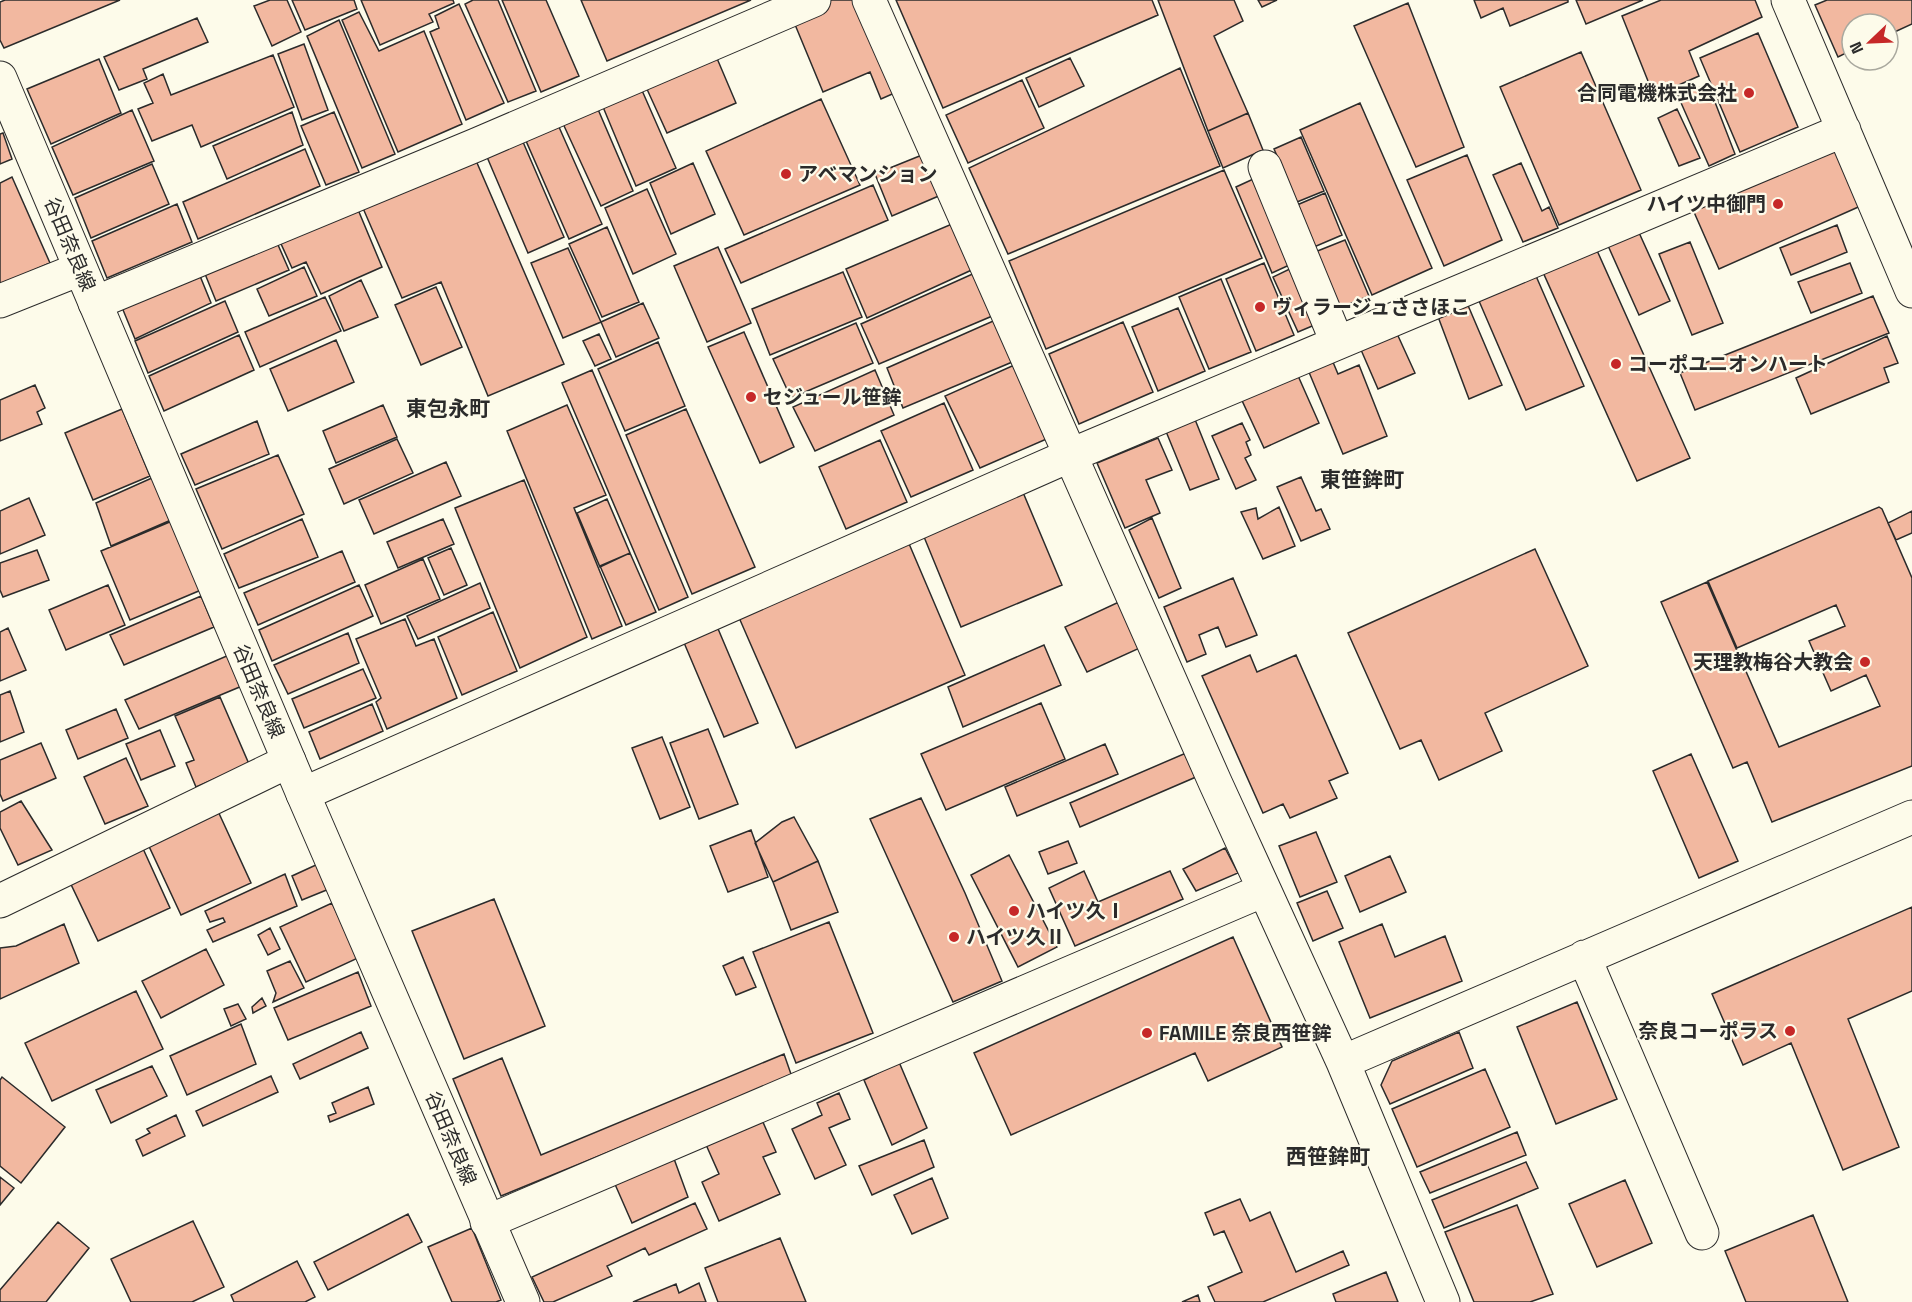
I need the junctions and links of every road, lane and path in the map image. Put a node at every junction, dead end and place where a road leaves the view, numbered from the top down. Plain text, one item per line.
1 (814, 0) edge
2 (869, 0) edge
3 (1788, 0) edge
4 (0, 78) edge
5 (1844, 130) junction
6 (1265, 167) dead end
7 (80, 269) junction
8 (1911, 284) edge
9 (0, 301) edge
10 (95, 303) junction
11 (1337, 342) junction
12 (1071, 455) junction
13 (289, 761) junction
14 (303, 794) junction
15 (1912, 817) edge
16 (1264, 890) junction
17 (0, 901) edge
18 (1584, 957) junction
19 (1343, 1062) junction
20 (487, 1222) junction
21 (1702, 1233) dead end
22 (523, 1302) edge
23 (1443, 1302) edge

1 - 10 street
2 - 12 street
3 - 5 street
4 - 7 street, 谷田奈良線
5 - 8 street
5 - 11 street
6 - 11 street
7 - 9 street
7 - 10 street, 谷田奈良線
10 - 13 street, 谷田奈良線
11 - 12 street
12 - 14 street
12 - 16 street
13 - 14 street, 谷田奈良線
13 - 17 street
14 - 20 street, 谷田奈良線
15 - 18 street
16 - 19 street
16 - 20 street
18 - 19 street
18 - 21 street
19 - 23 street
20 - 22 street, 谷田奈良線

